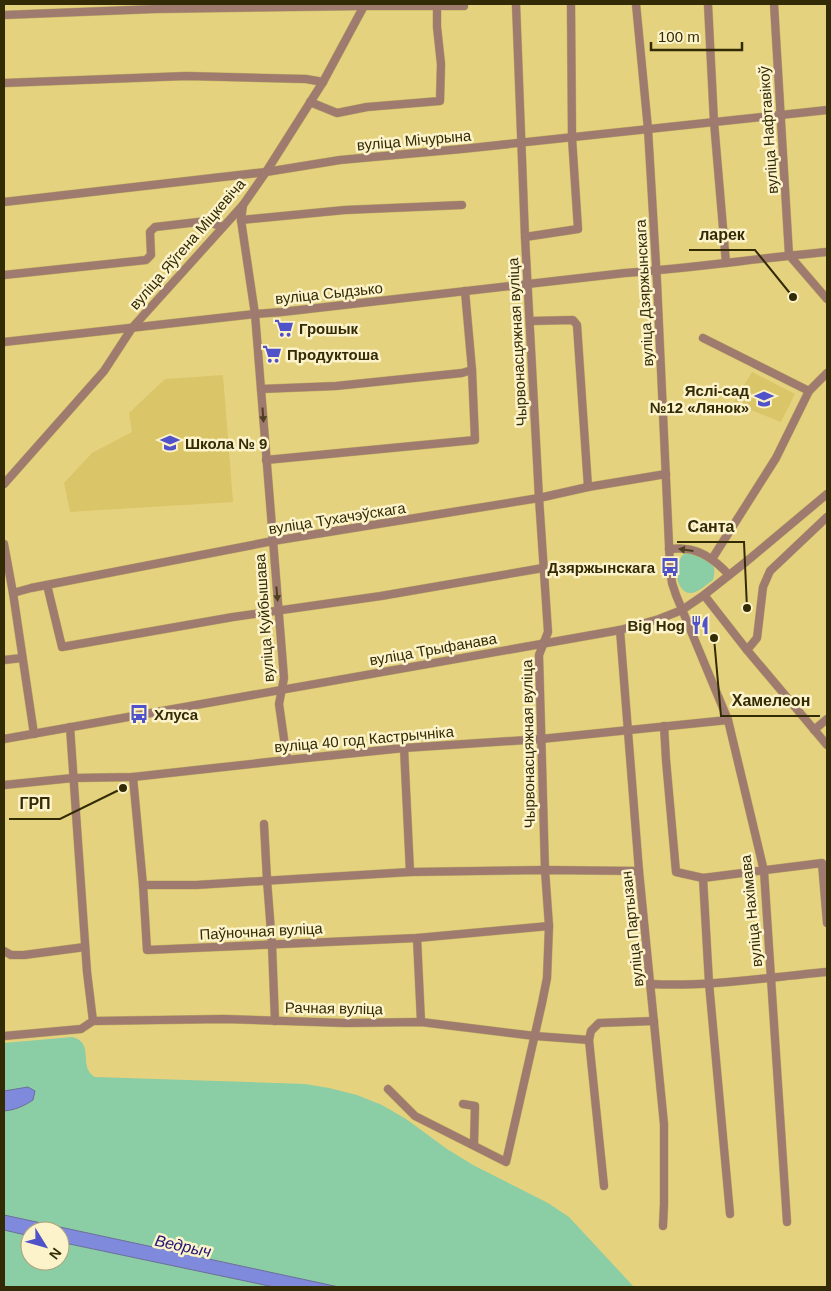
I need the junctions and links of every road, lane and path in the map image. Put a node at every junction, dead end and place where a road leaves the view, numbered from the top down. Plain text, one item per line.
1 (516, 4) edge
2 (571, 4) edge
3 (636, 4) edge
4 (708, 4) edge
5 (774, 4) edge
6 (364, 5) edge
7 (437, 6) junction
8 (464, 6) dead end
9 (4, 15) edge
10 (323, 82) junction
11 (4, 83) edge
12 (310, 102) junction
13 (827, 110) edge
14 (781, 115) junction
15 (714, 122) junction
16 (648, 129) junction
17 (572, 138) junction
18 (521, 143) junction
19 (266, 172) junction
20 (4, 202) edge
21 (243, 205) junction
22 (462, 205) dead end
23 (241, 220) junction
24 (222, 228) junction
25 (525, 237) junction
26 (827, 252) edge
27 (789, 255) junction
28 (726, 263) junction
29 (656, 271) junction
30 (4, 275) edge
31 (528, 284) junction
32 (465, 292) junction
33 (827, 299) edge
34 (255, 314) junction
35 (530, 322) junction
36 (132, 328) junction
37 (703, 338) dead end
38 (4, 342) edge
39 (472, 370) junction
40 (827, 373) edge
41 (261, 389) junction
42 (809, 391) junction
43 (266, 460) junction
44 (666, 474) junction
45 (4, 484) edge
46 (588, 487) junction
47 (827, 494) edge
48 (538, 498) junction
49 (827, 517) edge
50 (273, 542) junction
51 (4, 544) edge
52 (669, 549) junction
53 (712, 559) junction
54 (544, 568) junction
55 (729, 575) junction
56 (47, 585) junction
57 (13, 594) junction
58 (704, 595) junction
59 (682, 610) junction
60 (278, 612) junction
61 (620, 630) junction
62 (543, 644) junction
63 (747, 650) junction
64 (22, 658) junction
65 (4, 660) edge
66 (282, 689) junction
67 (827, 719) edge
68 (728, 720) junction
69 (664, 726) junction
70 (70, 727) junction
71 (814, 730) junction
72 (628, 731) junction
73 (34, 734) junction
74 (4, 739) edge
75 (541, 739) junction
76 (827, 745) edge
77 (404, 748) junction
78 (287, 760) junction
79 (133, 777) junction
80 (73, 778) junction
81 (4, 785) edge
82 (264, 824) dead end
83 (545, 870) junction
84 (639, 871) junction
85 (764, 871) junction
86 (410, 872) junction
87 (703, 878) junction
88 (267, 880) junction
89 (143, 884) junction
90 (827, 923) edge
91 (549, 926) junction
92 (417, 938) junction
93 (272, 945) junction
94 (85, 948) junction
95 (4, 950) edge
96 (827, 972) edge
97 (772, 977) junction
98 (709, 983) junction
99 (651, 984) junction
100 (93, 1021) junction
101 (275, 1021) junction
102 (654, 1021) junction
103 (421, 1022) junction
104 (4, 1036) edge
105 (535, 1036) junction
106 (590, 1040) junction
107 (388, 1089) dead end
108 (463, 1104) dead end
109 (474, 1145) junction
110 (604, 1186) dead end
111 (730, 1214) dead end
112 (787, 1222) dead end
113 (663, 1226) dead end

1 - 18 street, Чырвонасцяжная вуліца
2 - 17 street
3 - 16 street, вуліца Дзяржынскага
4 - 15 street
5 - 14 street, вуліца Нафтавікоў
6 - 7 street
6 - 9 street
6 - 10 street, вуліца Яўгена Міцкевіча
7 - 8 street
7 - 12 street
10 - 11 street
10 - 12 street, вуліца Яўгена Міцкевіча
12 - 19 street, вуліца Яўгена Міцкевіча
13 - 14 street, вуліца Мічурына
14 - 15 street, вуліца Мічурына
14 - 27 street, вуліца Нафтавікоў
15 - 16 street, вуліца Мічурына
15 - 28 street
16 - 17 street, вуліца Мічурына
16 - 29 street, вуліца Дзяржынскага
17 - 18 street, вуліца Мічурына
17 - 25 street
18 - 19 street, вуліца Мічурына
18 - 25 street, Чырвонасцяжная вуліца
19 - 20 street, вуліца Мічурына
19 - 21 street, вуліца Яўгена Міцкевіча
21 - 23 street, вуліца Куйбышава
21 - 24 street, вуліца Яўгена Міцкевіча
22 - 23 street
23 - 34 street, вуліца Куйбышава
24 - 30 street
24 - 36 street, вуліца Яўгена Міцкевіча
25 - 31 street, Чырвонасцяжная вуліца
26 - 27 street, вуліца Сыдзько
27 - 28 street, вуліца Сыдзько
27 - 33 street
28 - 29 street, вуліца Сыдзько
29 - 31 street, вуліца Сыдзько
29 - 44 street, вуліца Дзяржынскага
31 - 32 street, вуліца Сыдзько
31 - 35 street, Чырвонасцяжная вуліца
32 - 34 street, вуліца Сыдзько
32 - 39 street
34 - 36 street, вуліца Сыдзько
34 - 41 street, вуліца Куйбышава
35 - 46 street
35 - 48 street, Чырвонасцяжная вуліца
36 - 38 street, вуліца Сыдзько
36 - 45 street, вуліца Яўгена Міцкевіча
37 - 42 street
39 - 41 street
39 - 43 street
40 - 42 street
41 -> 43 street, вуліца Куйбышава
42 - 53 street
43 - 50 street, вуліца Куйбышава
44 - 46 street, вуліца Тухачэўскага
44 - 52 street, вуліца Дзяржынскага
46 - 48 street, вуліца Тухачэўскага
47 - 55 street, вуліца Трыфанава
48 - 50 street, вуліца Тухачэўскага
48 - 54 street, Чырвонасцяжная вуліца
49 - 63 street
50 - 56 street, вуліца Тухачэўскага
50 -> 60 street, вуліца Куйбышава
51 - 57 street
53 -> 52 street
52 - 59 street, вуліца Дзяржынскага
53 - 55 street
54 - 60 street
54 - 62 street, Чырвонасцяжная вуліца
55 - 58 street, вуліца Трыфанава
56 - 57 street, вуліца Тухачэўскага
56 - 60 street
57 - 64 street
58 - 59 street, вуліца Трыфанава
58 - 63 street
59 - 61 street, вуліца Трыфанава
59 - 68 street, вуліца Нахімава
60 - 66 street, вуліца Куйбышава
61 - 62 street, вуліца Трыфанава
61 - 72 street, вуліца Партызан
62 - 66 street, вуліца Трыфанава
62 - 75 street, Чырвонасцяжная вуліца
63 - 71 street
64 - 65 street
64 - 73 street
66 - 70 street, вуліца Трыфанава
66 - 78 street, вуліца Куйбышава
67 - 71 street
68 - 69 street, вуліца 40 год Кастрычніка
68 - 85 street, вуліца Нахімава
69 - 72 street, вуліца 40 год Кастрычніка
69 - 87 street
70 - 73 street, вуліца Трыфанава
70 - 80 street
71 - 76 street
72 - 75 street, вуліца 40 год Кастрычніка
72 - 84 street, вуліца Партызан
73 - 74 street, вуліца Трыфанава
75 - 77 street, вуліца 40 год Кастрычніка
75 - 83 street, Чырвонасцяжная вуліца
77 - 78 street, вуліца 40 год Кастрычніка
77 - 86 street
78 - 79 street, вуліца 40 год Кастрычніка
79 - 80 street, вуліца 40 год Кастрычніка
79 - 89 street, Паўночная вуліца
80 - 81 street, вуліца 40 год Кастрычніка
80 - 94 street
82 - 88 street
83 - 84 street
83 - 86 street
83 - 91 street, Чырвонасцяжная вуліца
84 - 99 street, вуліца Партызан
85 - 87 street
85 - 90 street
85 - 97 street, вуліца Нахімава
86 - 88 street
87 - 98 street
88 - 89 street
88 - 93 street
89 - 93 street, Паўночная вуліца
91 - 92 street, Паўночная вуліца
91 - 105 street, Чырвонасцяжная вуліца
92 - 93 street, Паўночная вуліца
92 - 103 street
93 - 101 street
94 - 95 street
94 - 100 street
96 - 97 street
97 - 98 street
97 - 112 street, вуліца Нахімава
98 - 99 street
98 - 111 street
99 - 102 street, вуліца Партызан
100 - 101 street, Рачная вуліца
100 - 104 street, Рачная вуліца
101 - 103 street, Рачная вуліца
102 - 106 street
102 - 113 street, вуліца Партызан
103 - 105 street, Рачная вуліца
105 - 106 street, Рачная вуліца
105 - 109 street, Чырвонасцяжная вуліца
106 - 110 street
107 - 109 street, Чырвонасцяжная вуліца
108 - 109 street

